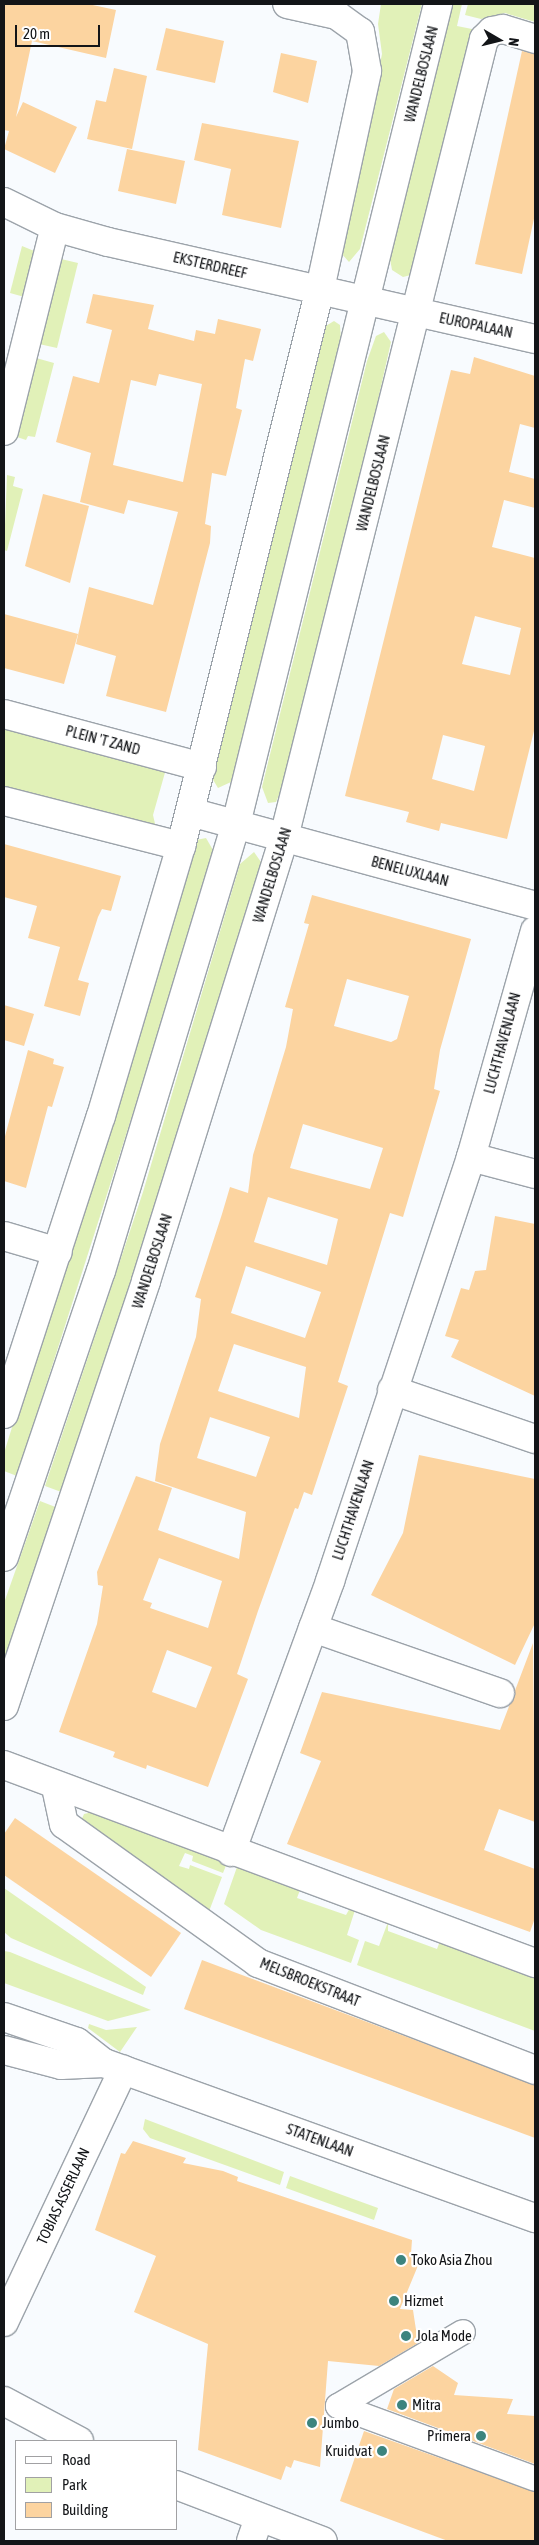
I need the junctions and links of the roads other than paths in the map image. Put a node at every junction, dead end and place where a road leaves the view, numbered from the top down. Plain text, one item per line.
1 (287, 4) edge
2 (438, 4) edge
3 (535, 39) edge
4 (4, 202) edge
5 (55, 227) junction
6 (320, 290) junction
7 (366, 300) junction
8 (416, 312) junction
9 (535, 338) edge
10 (4, 431) edge
11 (4, 714) edge
12 (202, 767) junction
13 (4, 801) edge
14 (190, 812) junction
15 (236, 824) junction
16 (284, 837) junction
17 (181, 846) junction
18 (535, 906) edge
19 (535, 931) edge
20 (471, 1157) junction
21 (535, 1174) edge
22 (4, 1236) edge
23 (58, 1252) junction
24 (392, 1390) junction
25 (4, 1414) edge
26 (535, 1438) edge
27 (9, 1524) edge
28 (4, 1557) edge
29 (313, 1628) junction
30 (500, 1694) dead end
31 (4, 1706) edge
32 (4, 1765) edge
33 (56, 1787) junction
34 (231, 1852) junction
35 (535, 1963) edge
36 (4, 2017) edge
37 (4, 2050) edge
38 (114, 2067) junction
39 (535, 2070) edge
40 (535, 2218) edge
41 (4, 2322) edge
42 (463, 2332) dead end
43 (4, 2401) edge
44 (77, 2440) edge
45 (535, 2479) edge
46 (178, 2486) edge
47 (255, 2529) edge
48 (323, 2541) edge

1 - 6 street
2 - 7 street, WANDELBOSLAAN
3 - 8 street, WANDELBOSLAAN
4 - 5 street, EKSTERDREEF
5 - 6 street, EKSTERDREEF
5 - 10 street
6 - 7 street, EKSTERDREEF
6 - 12 street
7 - 8 street
7 - 15 street, WANDELBOSLAAN
8 - 9 street, EUROPALAAN
8 - 16 street, WANDELBOSLAAN
11 - 12 street, PLEIN 'T ZAND
12 - 14 street
13 - 17 street
14 - 15 street, BENELUXLAAN
14 - 17 street
15 - 16 street, BENELUXLAAN
15 - 27 street, WANDELBOSLAAN
16 - 18 street, BENELUXLAAN
16 - 31 street, WANDELBOSLAAN
17 - 23 street
19 - 20 street, LUCHTHAVENLAAN
20 - 21 street
20 - 24 street, LUCHTHAVENLAAN
22 - 23 street
23 - 25 street
24 - 26 street
24 - 29 street, LUCHTHAVENLAAN
27 - 28 street, WANDELBOSLAAN
29 - 30 street
29 - 34 street, LUCHTHAVENLAAN
32 - 33 street
33 - 34 street
33 - 39 street, MELSBROEKSTRAAT
34 - 35 street
36 - 38 street, STATENLAAN
37 - 38 street, STATENLAAN
38 - 40 street, STATENLAAN
38 - 41 street, TOBIAS ASSERLAAN
42 - 45 street
43 - 44 street
46 - 47 street
47 - 48 street

